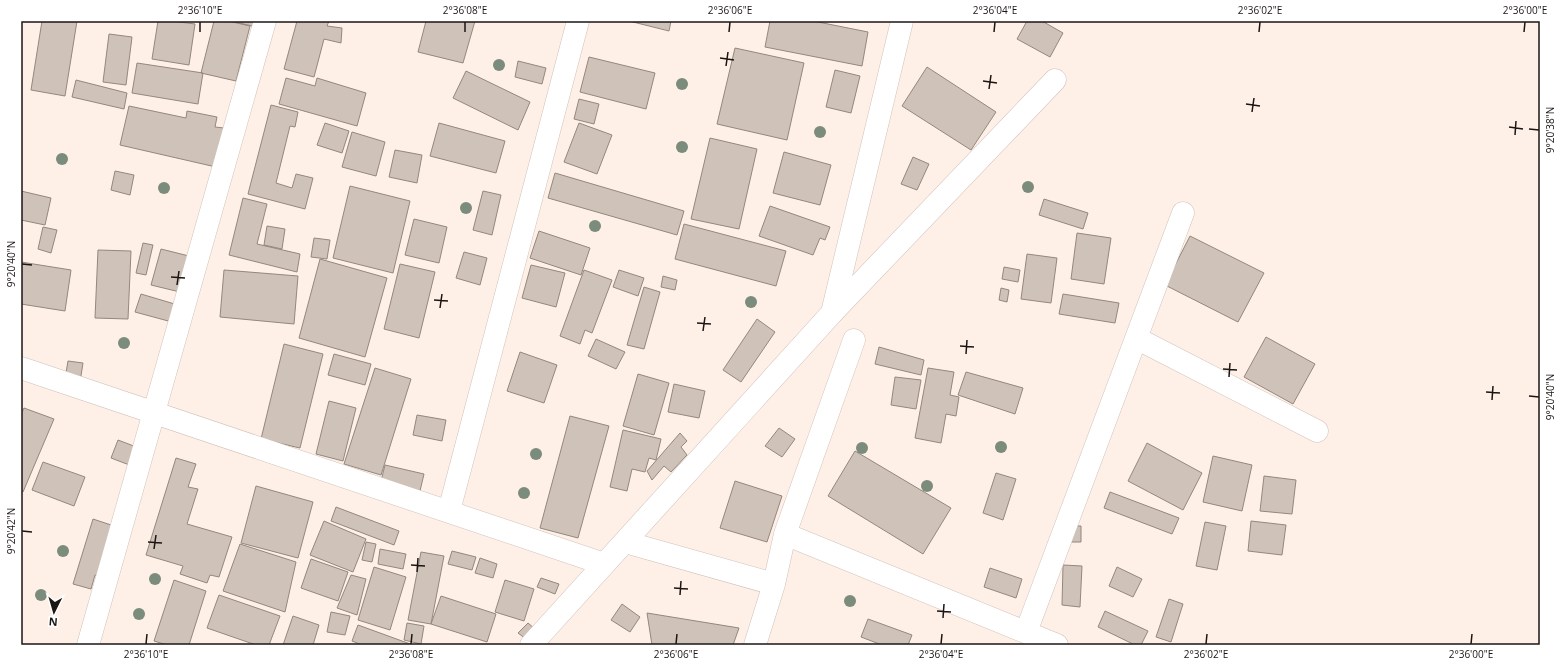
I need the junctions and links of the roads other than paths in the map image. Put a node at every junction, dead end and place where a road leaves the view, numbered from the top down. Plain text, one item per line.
1 (265, 21) edge
2 (578, 21) edge
3 (902, 21) edge
4 (1054, 80) dead end
5 (1183, 213) dead end
6 (832, 313) junction
7 (1136, 338) junction
8 (854, 340) dead end
9 (21, 368) edge
10 (155, 413) junction
11 (1317, 431) dead end
12 (449, 512) junction
13 (785, 534) junction
14 (625, 542) junction
15 (604, 564) junction
16 (774, 584) junction
17 (1026, 632) junction
18 (88, 645) edge
19 (531, 645) edge
20 (755, 645) edge
21 (1057, 645) edge

1 - 10 street
2 - 12 street
3 - 6 street
4 - 6 street
5 - 7 street
6 - 14 street
7 - 11 street
7 - 17 street
8 - 13 street
9 - 10 street
10 - 12 street
10 - 18 street
12 - 15 street
13 - 16 street
13 - 17 street
14 - 15 street
14 - 16 street
15 - 19 street
16 - 20 street
17 - 21 street

